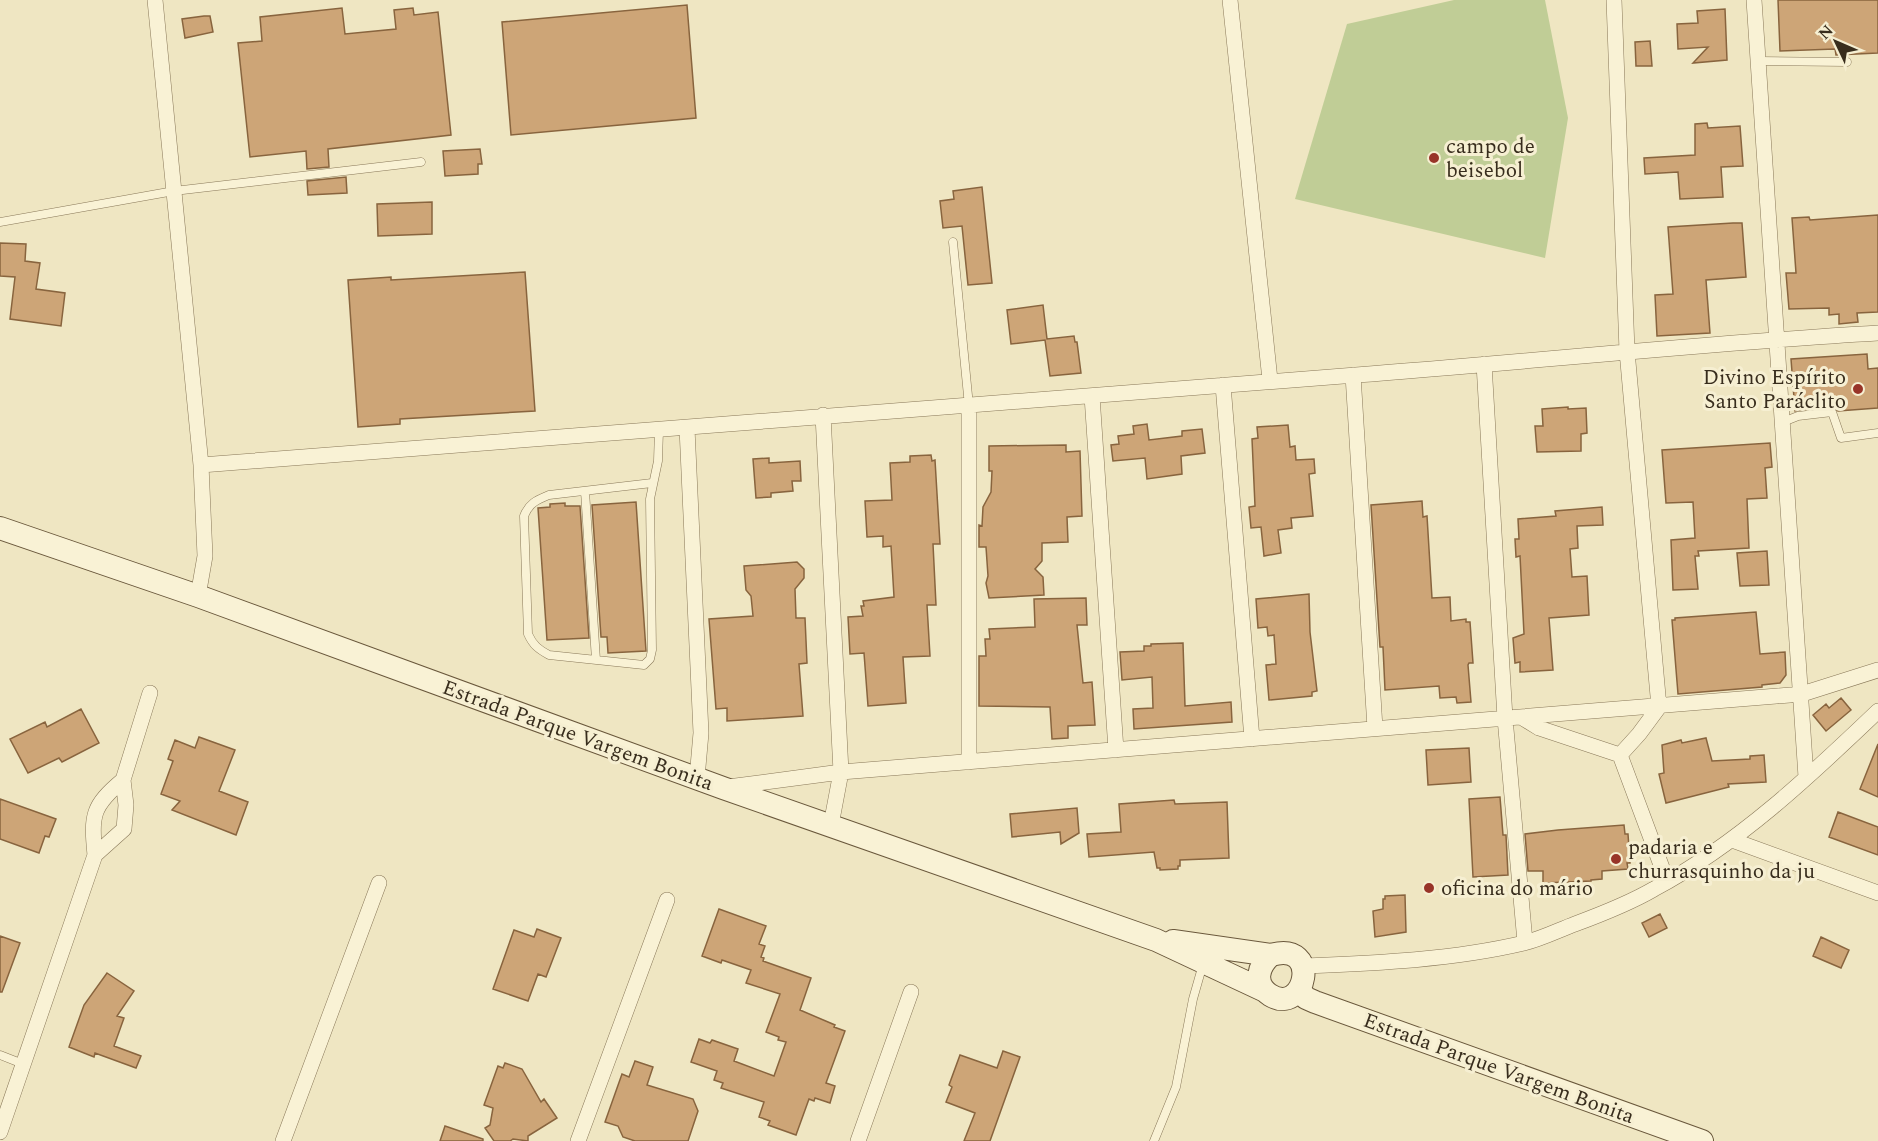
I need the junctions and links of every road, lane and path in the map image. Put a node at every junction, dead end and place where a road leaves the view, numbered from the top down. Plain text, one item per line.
1 (155, 0) edge
2 (1230, 0) edge
3 (1614, 0) edge
4 (1754, 0) edge
5 (1758, 61) junction
6 (1847, 62) dead end
7 (421, 162) dead end
8 (174, 191) junction
9 (0, 222) edge
10 (953, 242) dead end
11 (1878, 333) edge
12 (1777, 339) junction
13 (1626, 351) junction
14 (1484, 364) junction
15 (1353, 375) junction
16 (1269, 380) junction
17 (1223, 386) junction
18 (1092, 396) junction
19 (969, 406) junction
20 (823, 415) junction
21 (1783, 422) junction
22 (687, 428) junction
23 (659, 430) junction
24 (1878, 433) edge
25 (201, 465) junction
26 (652, 483) junction
27 (585, 491) junction
28 (0, 528) edge
29 (198, 596) junction
30 (596, 660) junction
31 (1878, 670) edge
32 (150, 693) dead end
33 (1802, 694) junction
34 (1659, 706) junction
35 (1878, 711) edge
36 (1521, 717) junction
37 (1505, 718) junction
38 (1375, 728) junction
39 (1252, 739) junction
40 (1116, 750) junction
41 (1620, 755) junction
42 (969, 762) junction
43 (841, 772) junction
44 (1806, 777) junction
45 (697, 778) junction
46 (123, 780) junction
47 (723, 788) junction
48 (831, 825) junction
49 (1732, 840) junction
50 (95, 855) junction
51 (1667, 881) junction
52 (379, 882) dead end
53 (1878, 893) edge
54 (667, 900) dead end
55 (1156, 939) junction
56 (1525, 942) junction
57 (1271, 955) junction
58 (1203, 963) junction
59 (1303, 966) junction
60 (1299, 990) junction
61 (1265, 991) junction
62 (911, 992) dead end
63 (0, 1055) edge
64 (23, 1065) junction
65 (0, 1132) edge
66 (283, 1141) edge
67 (578, 1141) edge
68 (858, 1141) edge
69 (1154, 1141) edge
70 (1702, 1141) edge

1 - 8 street
2 - 16 street
3 - 13 street
4 - 5 street
5 - 6 lane
5 - 12 street
7 - 8 lane
8 - 9 lane
8 - 25 street
10 - 19 lane
11 - 12 street
12 - 13 street
12 - 21 street
13 - 14 street
13 - 34 street
14 - 15 street
14 - 37 street
15 - 16 street
15 - 38 street
16 - 17 street
17 - 18 street
17 - 39 street
18 - 19 street
18 - 40 street
19 - 20 street
19 - 42 street
20 - 22 street
20 - 43 street
21 - 24 lane
21 - 33 street
22 - 23 street
22 - 45 street
23 - 25 street
23 - 26 lane
25 - 29 street
26 - 27 lane
26 - 30 lane
27 - 30 lane
27 - 30 lane
28 - 29 main road, Estrada Parque Vargem Bonita
29 - 45 main road, Estrada Parque Vargem Bonita
31 - 33 street
32 - 46 street
33 - 34 street
33 - 44 street
34 - 36 street
34 - 41 street
35 - 44 street
36 - 37 street
36 - 41 street
37 - 38 street
37 - 56 street
38 - 39 street
39 - 40 street
40 - 42 street
41 - 51 street
42 - 43 street
43 - 47 street
43 - 48 street
44 - 49 street
45 - 47 main road, Estrada Parque Vargem Bonita
46 - 50 street
46 - 50 street
47 - 48 main road, Estrada Parque Vargem Bonita
48 - 55 main road, Estrada Parque Vargem Bonita
49 - 51 street
49 - 53 street
50 - 64 street
51 - 56 street
52 - 66 street
54 - 67 street
55 - 57 main road, Estrada Parque Vargem Bonita
55 - 58 main road, Estrada Parque Vargem Bonita
56 - 59 street
57 - 59 main road
57 - 61 main road
58 - 61 main road, Estrada Parque Vargem Bonita
58 - 69 lane
59 - 60 main road
60 - 61 main road
60 - 70 main road, Estrada Parque Vargem Bonita
62 - 68 street
63 - 64 lane
64 - 65 street

